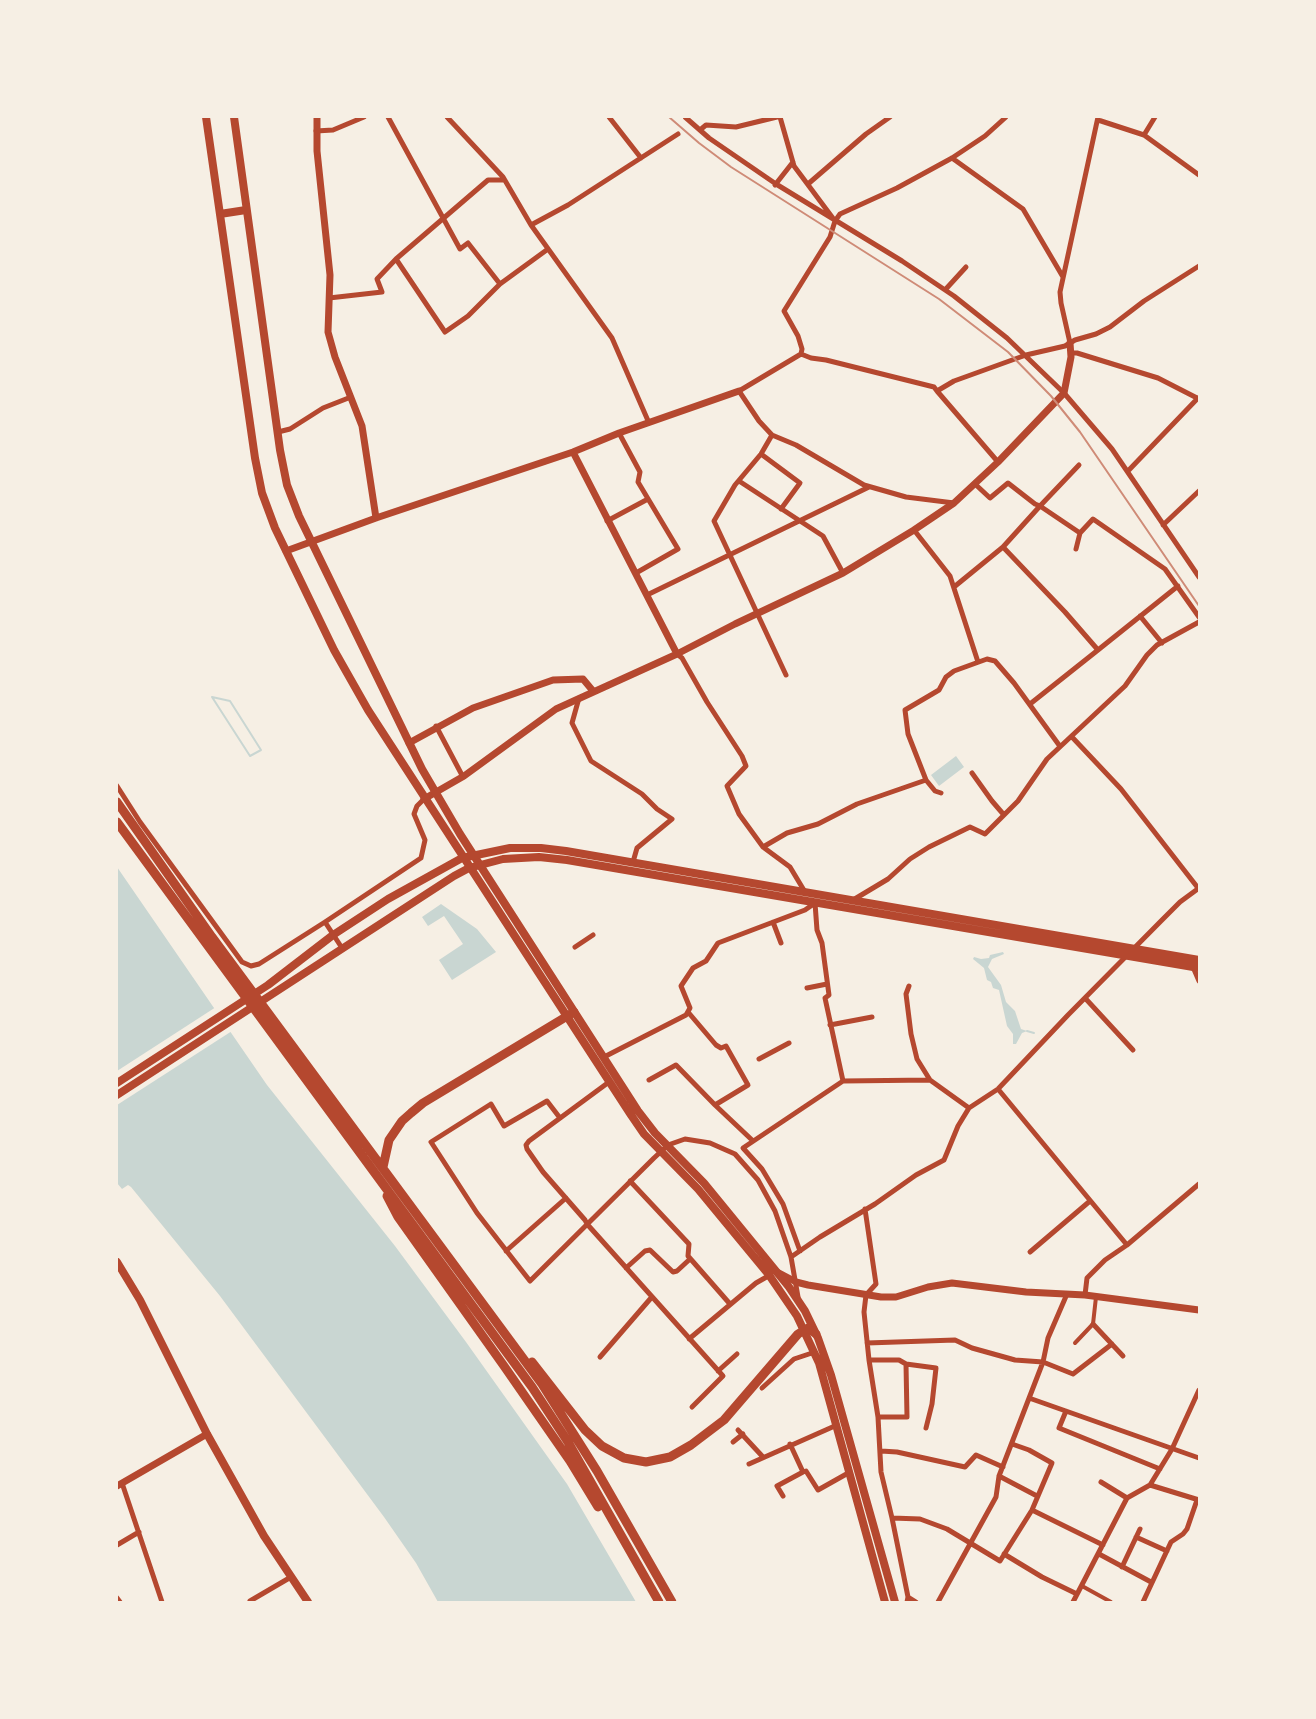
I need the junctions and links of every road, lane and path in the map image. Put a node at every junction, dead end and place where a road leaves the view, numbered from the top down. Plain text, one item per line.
1 (208, 117) edge
2 (232, 117) edge
3 (316, 117) edge
4 (364, 117) edge
5 (388, 117) edge
6 (447, 117) edge
7 (609, 117) edge
8 (685, 117) edge
9 (778, 117) edge
10 (890, 117) edge
11 (1155, 117) edge
12 (1002, 118) edge
13 (1098, 118) edge
14 (700, 130) junction
15 (316, 131) junction
16 (678, 134) dead end
17 (1144, 135) junction
18 (641, 158) junction
19 (952, 158) junction
20 (793, 162) junction
21 (1199, 175) edge
22 (504, 180) junction
23 (808, 184) junction
24 (775, 185) junction
25 (246, 210) junction
26 (220, 214) junction
27 (443, 218) junction
28 (835, 221) junction
29 (531, 225) junction
30 (549, 249) junction
31 (396, 259) junction
32 (1199, 266) edge
33 (966, 267) dead end
34 (1063, 277) junction
35 (500, 284) junction
36 (945, 290) junction
37 (329, 298) junction
38 (1070, 343) junction
39 (1071, 352) junction
40 (801, 354) junction
41 (1026, 355) junction
42 (739, 391) junction
43 (937, 391) junction
44 (1064, 393) junction
45 (351, 397) junction
46 (1198, 398) edge
47 (649, 423) junction
48 (278, 432) junction
49 (620, 433) junction
50 (772, 435) junction
51 (573, 452) junction
52 (761, 454) junction
53 (998, 462) junction
54 (1079, 465) dead end
55 (1128, 471) junction
56 (739, 481) junction
57 (975, 484) junction
58 (868, 487) junction
59 (1199, 491) edge
60 (648, 498) junction
61 (954, 503) junction
62 (1040, 506) junction
63 (782, 509) junction
64 (376, 518) junction
65 (800, 520) junction
66 (607, 521) junction
67 (1163, 525) junction
68 (914, 530) junction
69 (1080, 533) junction
70 (310, 541) junction
71 (1003, 547) junction
72 (1076, 549) dead end
73 (286, 551) junction
74 (730, 555) junction
75 (636, 573) junction
76 (843, 573) junction
77 (1199, 577) edge
78 (1178, 586) junction
79 (954, 587) junction
80 (647, 595) junction
81 (758, 612) junction
82 (1140, 616) junction
83 (1199, 617) edge
84 (1199, 622) edge
85 (1162, 643) junction
86 (1098, 650) junction
87 (678, 654) junction
88 (978, 662) junction
89 (786, 675) dead end
90 (593, 691) junction
91 (579, 698) junction
92 (1030, 704) junction
93 (436, 726) junction
94 (1072, 736) junction
95 (409, 742) junction
96 (1059, 745) junction
97 (972, 772) dead end
98 (463, 777) junction
99 (926, 780) junction
100 (117, 786) edge
101 (435, 792) junction
102 (941, 793) dead end
103 (424, 799) junction
104 (117, 802) edge
105 (1004, 815) junction
106 (117, 822) edge
107 (763, 847) junction
108 (473, 854) junction
109 (462, 858) junction
110 (633, 862) junction
111 (479, 864) junction
112 (469, 868) junction
113 (1199, 888) edge
114 (805, 892) junction
115 (852, 901) junction
116 (815, 903) junction
117 (325, 922) junction
118 (773, 922) junction
119 (333, 935) junction
120 (593, 935) dead end
121 (781, 943) dead end
122 (575, 947) dead end
123 (342, 948) junction
124 (1134, 949) junction
125 (1127, 956) junction
126 (1197, 965) edge
127 (1199, 981) edge
128 (827, 984) junction
129 (909, 986) dead end
130 (807, 988) dead end
131 (1085, 998) junction
132 (238, 1011) junction
133 (688, 1012) junction
134 (570, 1014) junction
135 (872, 1017) dead end
136 (830, 1024) junction
137 (789, 1043) dead end
138 (1133, 1050) dead end
139 (604, 1057) junction
140 (759, 1059) dead end
141 (649, 1080) dead end
142 (930, 1080) junction
143 (843, 1081) junction
144 (609, 1082) junction
145 (117, 1083) edge
146 (998, 1089) junction
147 (117, 1095) edge
148 (715, 1105) junction
149 (969, 1108) junction
150 (560, 1118) junction
151 (753, 1140) junction
152 (668, 1145) junction
153 (661, 1151) junction
154 (630, 1181) junction
155 (1199, 1184) edge
156 (566, 1198) junction
157 (1090, 1200) junction
158 (865, 1209) junction
159 (587, 1224) junction
160 (1127, 1245) junction
161 (506, 1251) junction
162 (800, 1251) junction
163 (1030, 1252) dead end
164 (791, 1257) junction
165 (690, 1259) junction
166 (117, 1262) edge
167 (626, 1268) junction
168 (773, 1273) junction
169 (796, 1282) junction
170 (1067, 1294) junction
171 (866, 1295) junction
172 (1085, 1295) junction
173 (1096, 1296) junction
174 (651, 1298) junction
175 (798, 1300) junction
176 (730, 1304) junction
177 (1199, 1310) edge
178 (493, 1317) junction
179 (1093, 1324) junction
180 (805, 1329) junction
181 (816, 1334) junction
182 (689, 1339) junction
183 (867, 1342) junction
184 (1075, 1343) dead end
185 (1112, 1344) junction
186 (815, 1352) junction
187 (737, 1354) dead end
188 (1123, 1356) dead end
189 (600, 1357) dead end
190 (869, 1360) junction
191 (1043, 1362) junction
192 (906, 1364) junction
193 (718, 1371) junction
194 (762, 1388) dead end
195 (1199, 1390) edge
196 (1029, 1398) junction
197 (692, 1407) dead end
198 (1066, 1411) junction
199 (878, 1417) junction
200 (837, 1425) junction
201 (926, 1428) dead end
202 (207, 1434) junction
203 (733, 1443) dead end
204 (790, 1444) junction
205 (1012, 1444) junction
206 (1172, 1449) junction
207 (881, 1452) junction
208 (763, 1457) junction
209 (1199, 1458) edge
210 (749, 1464) dead end
211 (1003, 1467) junction
212 (1160, 1469) junction
213 (803, 1472) junction
214 (850, 1472) junction
215 (999, 1476) junction
216 (1101, 1482) dead end
217 (120, 1484) edge
218 (1150, 1485) junction
219 (783, 1496) dead end
220 (1037, 1496) junction
221 (1127, 1498) junction
222 (1198, 1500) edge
223 (1032, 1510) junction
224 (892, 1518) junction
225 (1140, 1529) dead end
226 (139, 1532) junction
227 (1136, 1537) junction
228 (970, 1542) junction
229 (117, 1545) edge
230 (1103, 1545) junction
231 (1167, 1551) junction
232 (1004, 1554) junction
233 (1099, 1554) junction
234 (1122, 1567) junction
235 (643, 1573) junction
236 (291, 1577) junction
237 (1151, 1582) junction
238 (1082, 1586) junction
239 (1077, 1594) junction
240 (117, 1598) edge
241 (907, 1600) edge
242 (251, 1601) edge
243 (120, 1602) edge
244 (162, 1602) edge
245 (308, 1602) edge
246 (659, 1602) edge
247 (672, 1602) edge
248 (885, 1602) edge
249 (895, 1602) edge
250 (916, 1602) edge
251 (938, 1602) edge
252 (1073, 1602) edge
253 (1110, 1602) edge
254 (1143, 1602) edge

1 - 26 main road
2 - 25 main road
3 - 15 street
4 - 15 street
5 - 27 street
6 - 22 street
7 - 18 street
8 - 14 street
9 - 14 street
9 - 20 street
10 - 23 street
11 - 17 street
12 - 19 street
13 - 17 street
13 - 34 street
14 - 24 street
15 - 37 street
16 - 18 street
17 - 21 street
18 - 29 street
19 - 28 street
19 - 34 street
20 - 23 street
20 - 24 street
22 - 27 street
22 - 29 street
23 - 28 street
24 - 28 street
25 - 26 main road
25 - 48 main road
26 - 73 main road
27 - 31 street
27 - 35 street
28 - 36 street
28 - 40 street
29 - 30 street
30 - 35 street
30 - 47 street
31 - 35 street
31 - 37 street
32 - 38 street
33 - 36 street
34 - 38 street
36 - 41 street
37 - 45 street
38 - 39 street
38 - 41 street
39 - 44 street
39 - 46 street
40 - 42 street
40 - 43 street
41 - 43 street
41 - 44 street
42 - 47 street
42 - 50 street
43 - 53 street
44 - 53 street
44 - 55 street
45 - 48 street
45 - 64 street
46 - 55 street
47 - 49 street
48 - 70 main road
49 - 51 street
49 - 60 street
50 - 52 street
50 - 58 street
51 - 64 street
51 - 66 street
52 - 56 street
52 - 63 street
53 - 57 street
54 - 62 street
55 - 67 street
56 - 63 street
56 - 74 street
57 - 61 street
57 - 62 street
58 - 61 street
58 - 65 street
59 - 67 street
60 - 66 street
60 - 75 street
61 - 68 street
62 - 69 street
62 - 71 street
63 - 65 street
64 - 70 street
65 - 74 street
65 - 76 street
66 - 75 street
67 - 77 street
68 - 76 street
68 - 79 street
69 - 72 street
69 - 78 street
70 - 73 street
70 - 95 main road
71 - 79 street
71 - 86 street
73 - 103 main road
74 - 80 street
74 - 81 street
75 - 80 street
76 - 81 street
78 - 82 street
78 - 83 street
79 - 88 street
80 - 87 street
81 - 87 street
81 - 89 street
82 - 85 street
82 - 86 street
84 - 85 street
85 - 94 street
86 - 92 street
87 - 90 street
87 - 107 street
88 - 92 street
88 - 99 street
90 - 91 street
90 - 93 street
91 - 98 street
91 - 110 street
92 - 96 street
93 - 95 street
93 - 98 street
94 - 96 street
94 - 113 street
95 - 101 main road
96 - 105 street
97 - 105 street
98 - 101 street
99 - 102 street
99 - 107 street
100 - 117 street
101 - 103 street
101 - 108 main road
103 - 109 main road
103 - 117 street
104 - 178 highway
105 - 115 street
106 - 235 highway
107 - 114 street
108 - 109 main road
108 - 110 main road
108 - 111 main road
109 - 112 main road
109 - 119 main road
110 - 114 main road
111 - 112 main road
111 - 116 main road
111 - 134 main road
112 - 123 main road
112 - 134 main road
113 - 124 street
114 - 115 main road
115 - 124 main road
116 - 118 street
116 - 125 main road
116 - 128 street
117 - 119 street
118 - 121 street
118 - 133 street
119 - 123 street
119 - 132 main road
120 - 122 street
123 - 132 main road
124 - 125 street
124 - 126 main road
125 - 126 main road
125 - 131 street
126 - 127 street
128 - 130 street
128 - 136 street
129 - 142 street
131 - 138 street
131 - 146 street
132 - 145 main road
132 - 147 main road
133 - 139 street
133 - 148 street
134 - 139 main road
134 - 144 main road
134 - 235 highway
135 - 136 street
136 - 143 street
137 - 140 street
139 - 152 main road
141 - 148 street
142 - 143 street
142 - 149 street
143 - 151 street
144 - 150 street
144 - 153 main road
146 - 149 street
146 - 157 street
148 - 151 street
149 - 158 street
150 - 156 street
150 - 161 street
151 - 162 street
152 - 153 street
152 - 164 street
152 - 168 main road
153 - 154 street
153 - 168 main road
154 - 159 street
154 - 165 street
155 - 160 street
156 - 159 street
156 - 161 street
157 - 160 street
157 - 163 street
158 - 162 street
158 - 171 street
159 - 161 street
159 - 167 street
160 - 172 street
162 - 164 street
164 - 169 street
165 - 167 street
165 - 176 street
166 - 202 main road
167 - 174 street
168 - 169 street
168 - 175 main road
168 - 176 street
168 - 180 main road
169 - 171 street
169 - 175 street
170 - 171 street
170 - 172 street
170 - 191 street
171 - 183 street
172 - 173 street
173 - 177 street
173 - 179 street
174 - 182 street
174 - 189 street
175 - 181 main road
176 - 182 street
178 - 180 highway
178 - 247 highway
179 - 184 street
179 - 185 street
180 - 181 highway
180 - 186 main road
181 - 249 main road
182 - 193 street
183 - 190 street
183 - 191 street
185 - 188 street
185 - 191 street
186 - 194 street
186 - 200 main road
187 - 193 street
190 - 192 street
190 - 199 street
191 - 196 street
192 - 199 street
192 - 201 street
193 - 197 street
195 - 206 street
196 - 198 street
196 - 205 street
198 - 206 street
198 - 212 street
199 - 207 street
200 - 204 street
200 - 214 main road
202 - 217 street
202 - 236 main road
203 - 208 street
204 - 208 street
204 - 213 street
205 - 211 street
205 - 220 street
206 - 209 street
206 - 212 street
207 - 211 street
207 - 224 street
208 - 210 street
211 - 215 street
212 - 218 street
213 - 214 street
213 - 219 street
214 - 248 main road
215 - 220 street
215 - 228 street
216 - 221 street
217 - 226 street
218 - 221 street
218 - 222 street
220 - 223 street
221 - 230 street
222 - 231 street
223 - 230 street
223 - 232 street
224 - 228 street
224 - 241 street
225 - 227 street
226 - 229 street
226 - 244 street
227 - 231 street
227 - 234 street
228 - 232 street
228 - 251 street
230 - 233 street
231 - 237 street
232 - 239 street
233 - 234 street
233 - 238 street
234 - 237 street
235 - 246 highway
236 - 242 street
236 - 245 main road
237 - 254 street
238 - 239 street
238 - 253 street
239 - 252 street
240 - 243 street
241 - 250 street

